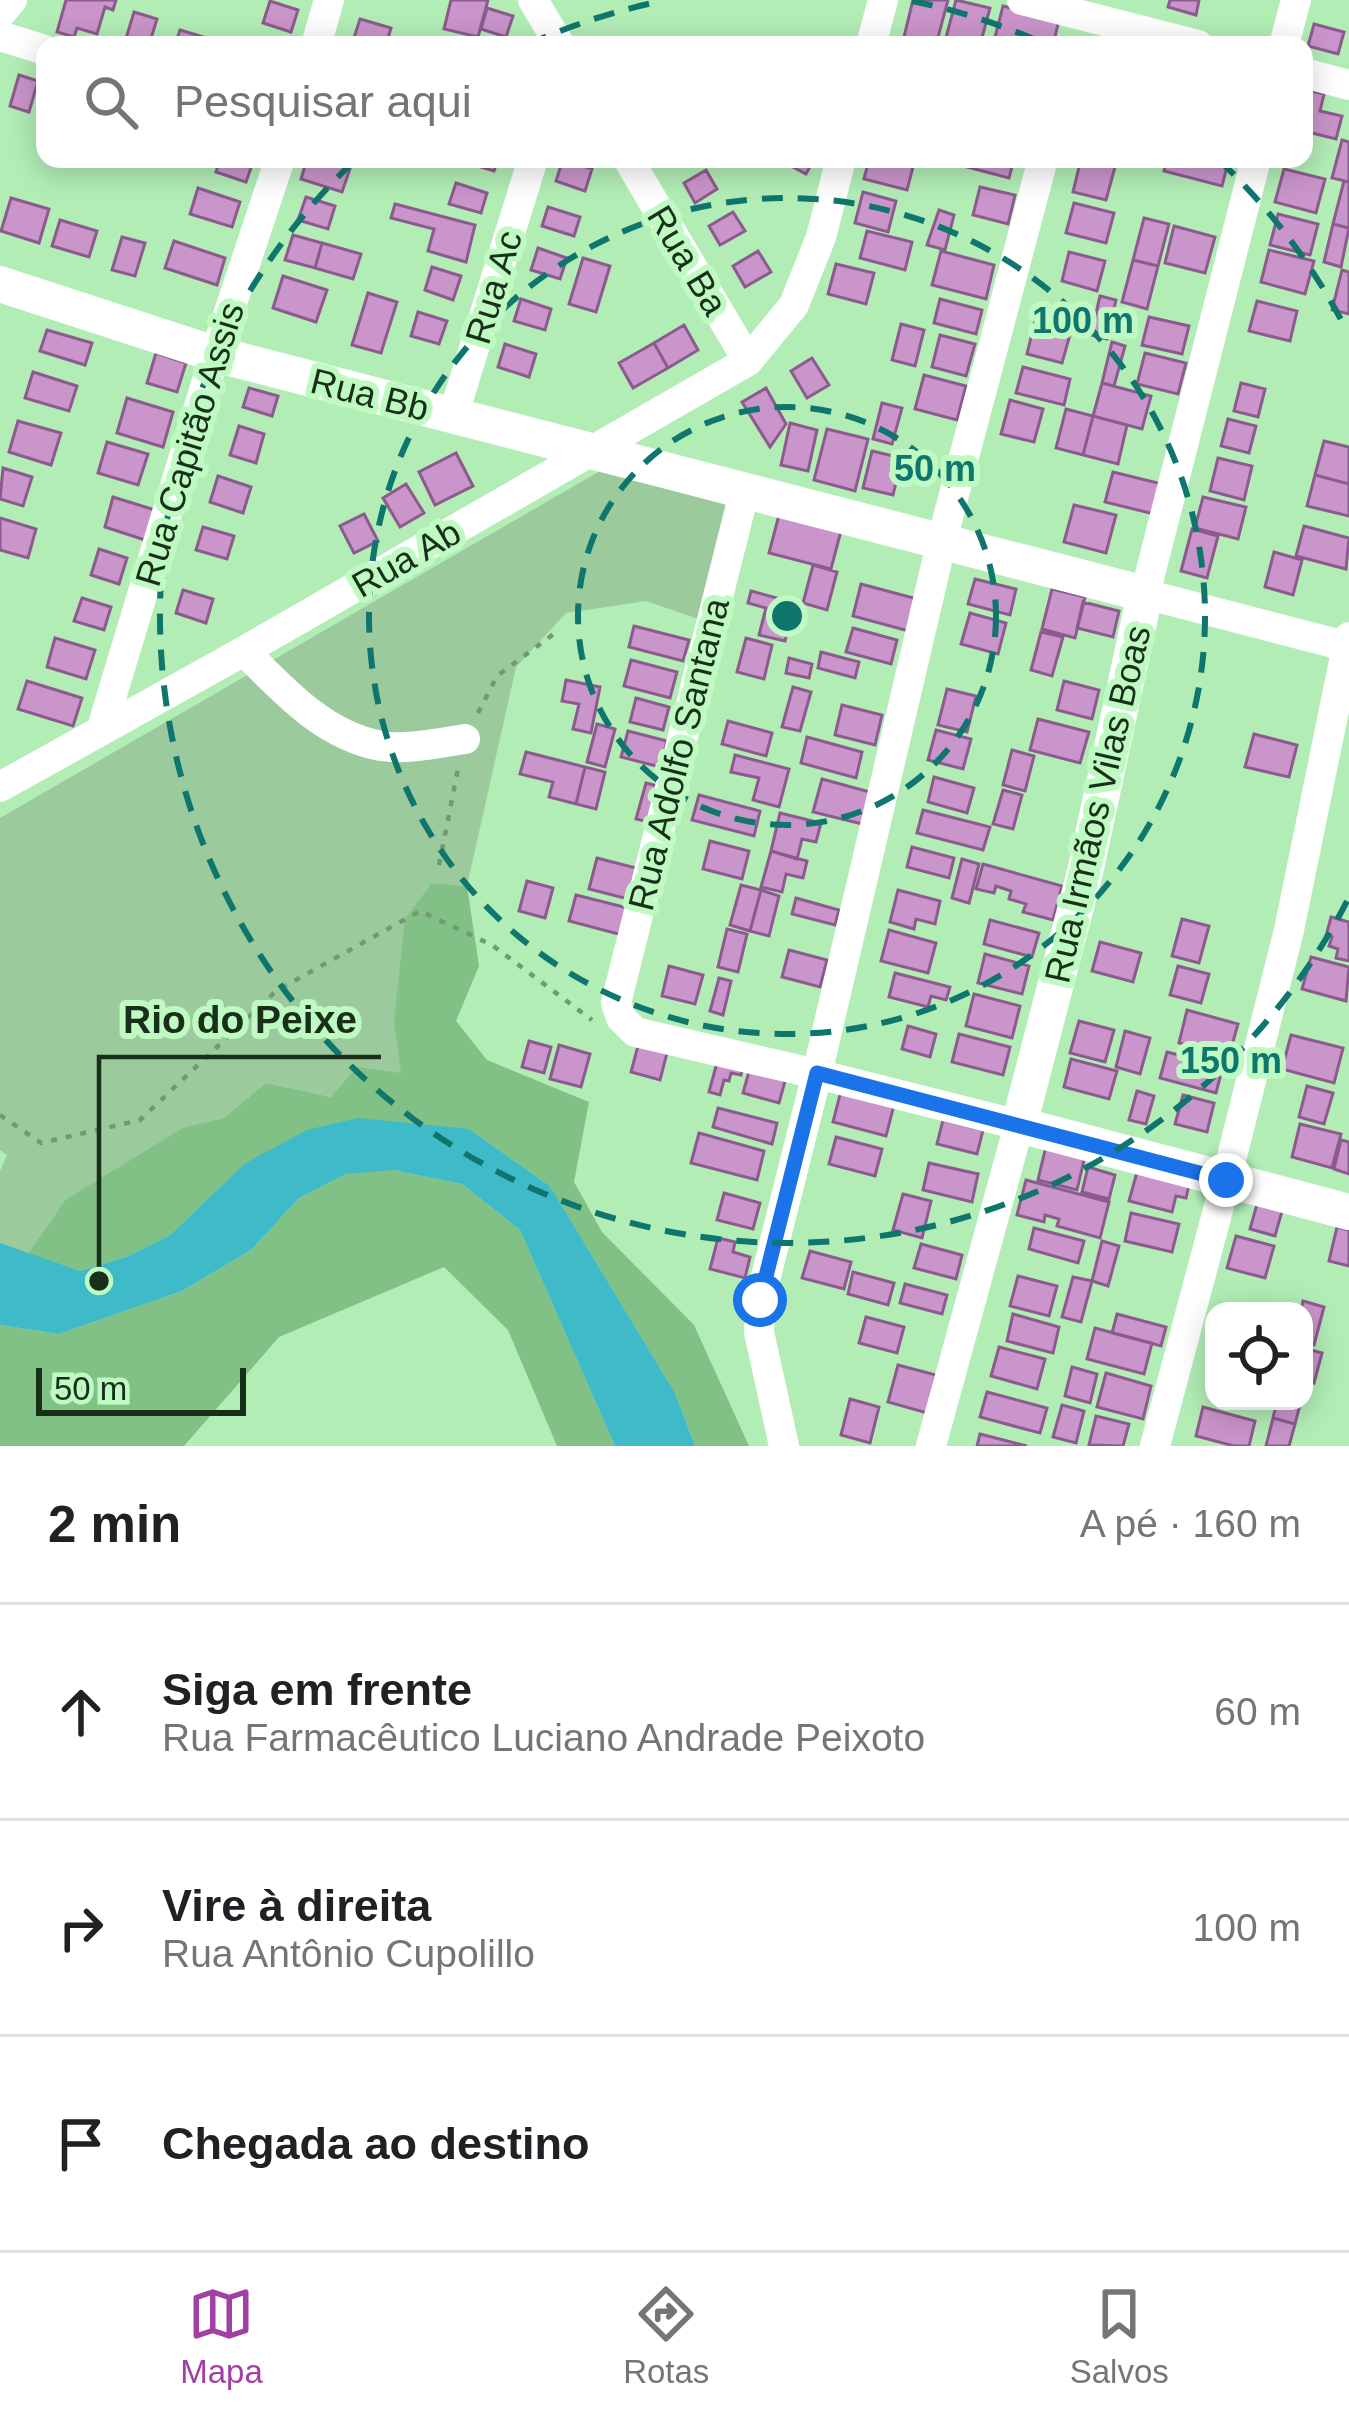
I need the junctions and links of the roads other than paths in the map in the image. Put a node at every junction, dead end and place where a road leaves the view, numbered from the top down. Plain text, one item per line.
1 (12, 0) edge
2 (329, 0) edge
3 (533, 0) edge
4 (883, 0) edge
5 (1022, 0) edge
6 (1296, 0) edge
7 (0, 14) edge
8 (1080, 20) edge
9 (0, 36) edge
10 (319, 36) edge
11 (555, 36) edge
12 (873, 36) edge
13 (1156, 36) edge
14 (1286, 36) edge
15 (36, 47) edge
16 (1313, 75) edge
17 (1349, 85) edge
18 (277, 168) edge
19 (530, 168) edge
20 (633, 168) edge
21 (840, 168) edge
22 (1041, 168) edge
23 (1254, 168) edge
24 (2, 292) edge
25 (214, 354) junction
26 (748, 361) junction
27 (453, 416) junction
28 (593, 450) junction
29 (745, 489) junction
30 (942, 540) junction
31 (1145, 594) junction
32 (1348, 644) edge
33 (244, 651) junction
34 (101, 731) junction
35 (465, 739) dead end
36 (0, 787) edge
37 (817, 1073) junction
38 (1019, 1125) junction
39 (1226, 1180) junction
40 (1349, 1211) edge
41 (784, 1446) edge
42 (931, 1446) edge
43 (1155, 1446) edge

1 - 7 street
2 - 10 street
3 - 11 street
4 - 12 street
5 - 8 street
6 - 14 street
8 - 13 street
9 - 15 street
16 - 17 street
18 - 25 street, Rua Capitão Assis
19 - 27 street, Rua Ac
20 - 26 street, Rua Ba
21 - 26 street, Rua Ab
22 - 30 street
23 - 31 street, Rua Irmãos Vilas Boas
24 - 25 street, Rua Bb
25 - 27 street, Rua Bb
25 - 34 street, Rua Capitão Assis
26 - 28 street, Rua Ab
27 - 28 street, Rua Bb
28 - 29 street, Rua Bb
28 - 33 street, Rua Ab
29 - 30 street, Rua Bb
29 - 37 street, Rua Adolfo Santana
30 - 31 street, Rua Bb
30 - 37 street
31 - 32 street
31 - 38 street, Rua Irmãos Vilas Boas
32 - 39 street
33 - 34 street, Rua Ab
33 - 35 street
34 - 36 street, Rua Ab
37 - 38 street
37 - 41 street
38 - 39 street
38 - 42 street, Rua Irmãos Vilas Boas
39 - 40 street
39 - 43 street

